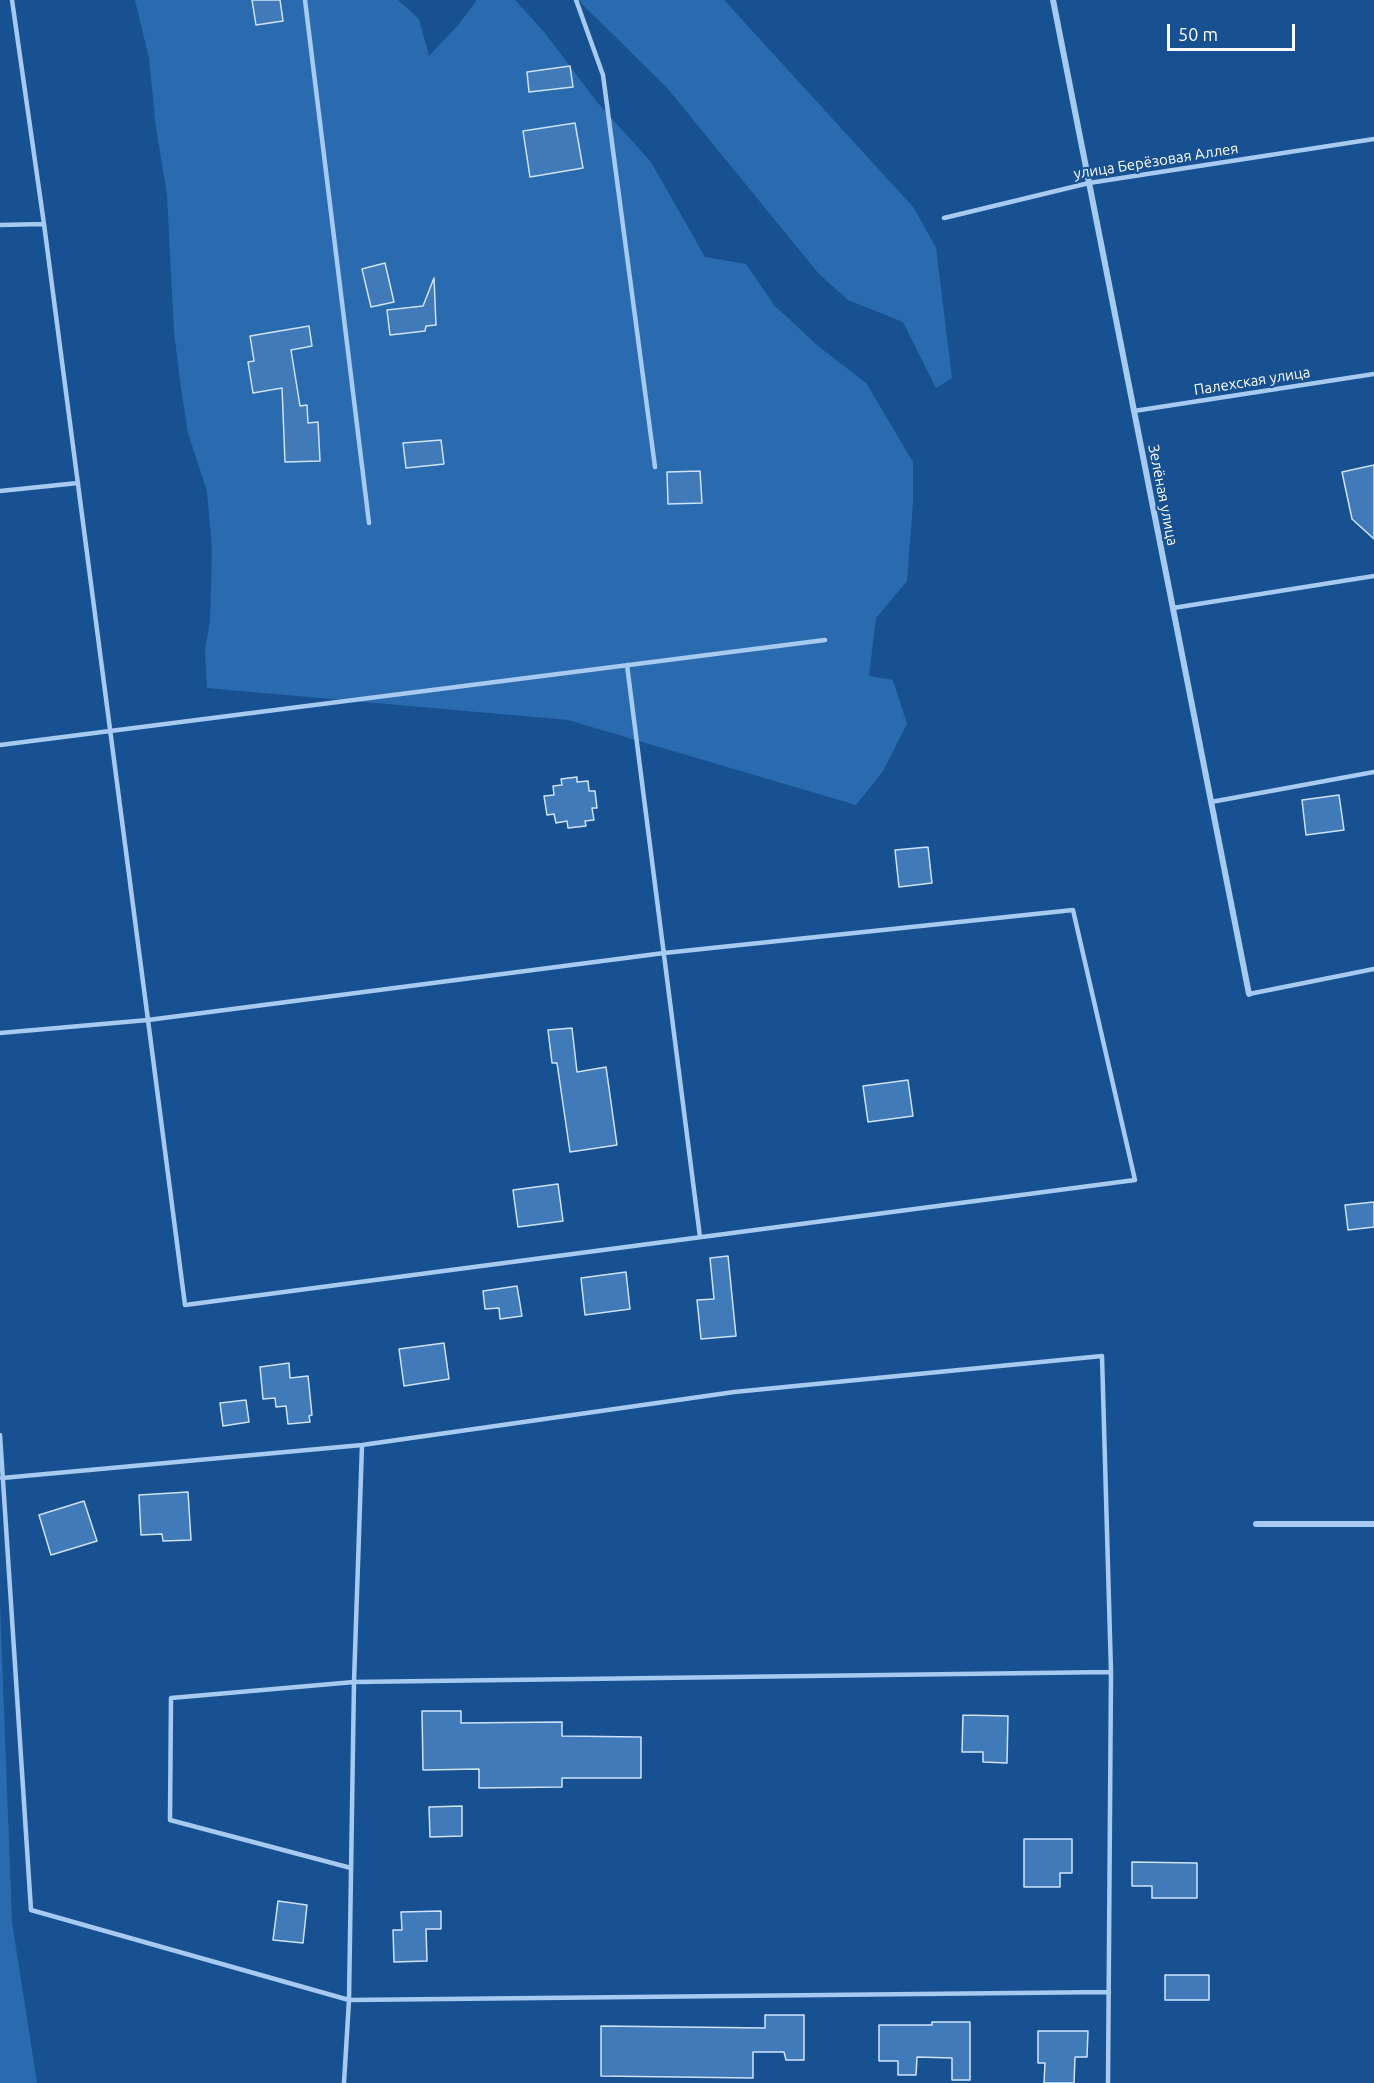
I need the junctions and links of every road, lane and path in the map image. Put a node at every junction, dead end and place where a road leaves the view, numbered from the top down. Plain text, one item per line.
1 (12, 0) edge
2 (305, 0) edge
3 (576, 0) edge
4 (1053, 0) edge
5 (1374, 139) edge
6 (1089, 183) junction
7 (944, 218) dead end
8 (44, 224) junction
9 (0, 225) edge
10 (1374, 374) edge
11 (1134, 411) junction
12 (655, 467) dead end
13 (78, 483) junction
14 (0, 491) edge
15 (369, 523) dead end
16 (1374, 576) edge
17 (1173, 608) junction
18 (825, 640) dead end
19 (627, 665) junction
20 (110, 731) junction
21 (0, 745) edge
22 (1374, 772) edge
23 (1211, 802) junction
24 (664, 953) junction
25 (1374, 969) edge
26 (1249, 994) joint
27 (148, 1020) junction
28 (0, 1033) edge
29 (700, 1237) junction
30 (0, 1435) edge
31 (362, 1445) junction
32 (2, 1478) junction
33 (1256, 1524) dead end
34 (1374, 1524) edge
35 (1111, 1672) junction
36 (354, 1682) junction
37 (351, 1868) junction
38 (1109, 1992) junction
39 (350, 2000) junction
40 (344, 2083) edge
41 (1108, 2083) edge

1 - 8 lane
2 - 15 lane
3 - 12 lane
4 - 6 street, Зелёная улица
5 - 6 lane, улица Берёзовая Аллея
6 - 7 lane, улица Берёзовая Аллея
6 - 11 street, Зелёная улица
8 - 9 lane
8 - 13 lane
10 - 11 lane, Палехская улица
11 - 17 street, Зелёная улица
13 - 14 lane
13 - 20 lane
16 - 17 lane
17 - 23 street, Зелёная улица
18 - 19 lane
19 - 20 lane
19 - 24 lane
20 - 21 lane
20 - 27 lane
22 - 23 lane
23 - 26 street, Зелёная улица
24 - 27 lane
24 - 29 lane
24 - 29 lane
25 - 26 lane
27 - 28 lane
27 - 29 lane
30 - 32 lane
31 - 32 lane
31 - 35 lane
31 - 36 lane
32 - 39 lane
33 - 34 street
35 - 36 lane
35 - 38 lane
36 - 37 lane
36 - 37 lane
37 - 39 lane
38 - 39 lane
38 - 41 lane
39 - 40 lane

